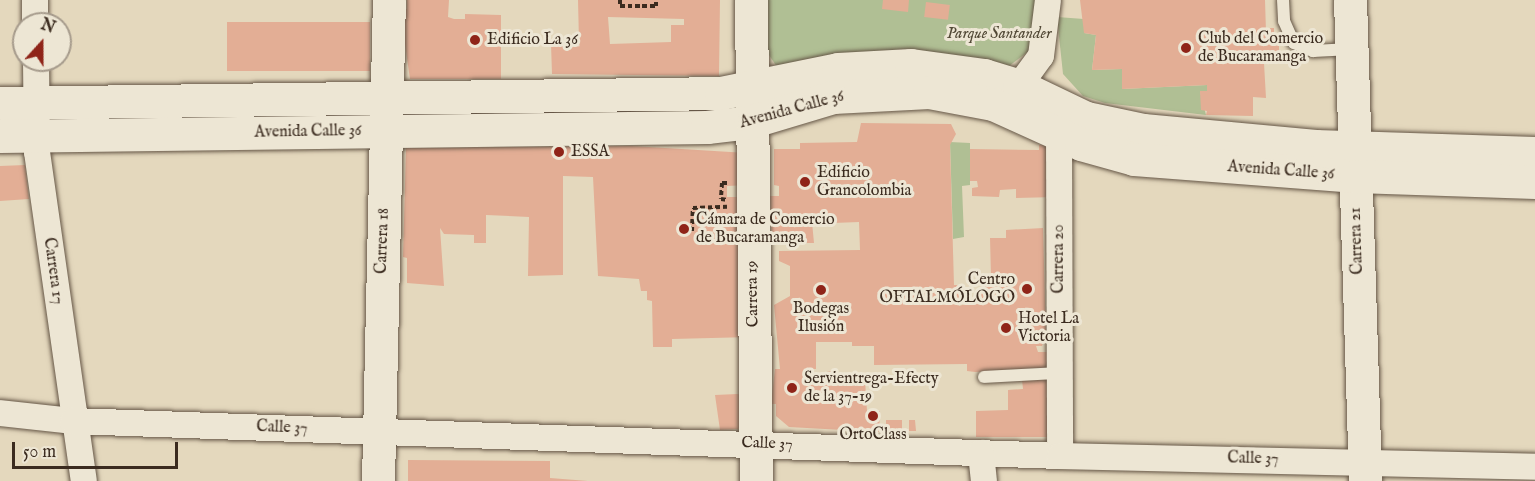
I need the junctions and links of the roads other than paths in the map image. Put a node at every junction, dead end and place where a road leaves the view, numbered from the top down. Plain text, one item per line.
1 (389, 0) edge
2 (751, 0) edge
3 (1048, 0) edge
4 (1283, 0) edge
5 (1350, 0) edge
6 (1352, 49) junction
7 (36, 72) edge
8 (1019, 86) junction
9 (750, 90) junction
10 (387, 98) junction
11 (35, 102) junction
12 (0, 103) edge
13 (750, 122) junction
14 (386, 131) junction
15 (1059, 134) junction
16 (35, 135) junction
17 (0, 136) edge
18 (1535, 153) edge
19 (1355, 162) junction
20 (1535, 182) edge
21 (1059, 374) junction
22 (984, 377) dead end
23 (0, 413) edge
24 (73, 421) junction
25 (377, 431) junction
26 (755, 443) junction
27 (981, 453) junction
28 (1060, 456) junction
29 (1535, 467) edge
30 (1365, 471) edge
31 (84, 481) edge
32 (378, 481) edge
33 (756, 481) edge
34 (984, 481) edge

1 - 10 main road, Carrera 18
2 - 9 main road, Carrera 19
3 - 8 street
4 - 6 lane
5 - 6 main road, Carrera 21
6 - 19 main road, Carrera 21
7 - 11 street, Carrera 17
8 - 9 main road, Avenida Calle 36
8 - 19 main road, Avenida Calle 36
9 - 10 main road, Avenida Calle 36
9 - 13 main road, Carrera 19
10 - 11 main road, Avenida Calle 36
10 - 14 main road, Carrera 18
11 - 12 main road, Avenida Calle 36
11 - 16 street, Carrera 17
13 - 14 main road, Avenida Calle 36
13 - 15 main road, Avenida Calle 36
13 - 26 main road, Carrera 19
14 - 16 main road, Avenida Calle 36
14 - 25 main road, Carrera 18
15 - 19 main road, Avenida Calle 36
15 - 21 street, Carrera 20
16 - 17 main road, Avenida Calle 36
16 - 24 street, Carrera 17
18 - 19 main road, Avenida Calle 36
19 - 20 main road, Avenida Calle 36
19 - 30 main road, Carrera 21
21 - 22 lane
21 - 28 street, Carrera 20
23 - 24 street, Calle 37
24 - 25 street, Calle 37
24 - 31 street, Carrera 17
25 - 26 street, Calle 37
25 - 32 main road, Carrera 18
26 - 27 street, Calle 37
26 - 33 main road, Carrera 19
27 - 28 street, Calle 37
27 - 34 street
28 - 30 street, Calle 37
29 - 30 street, Calle 37

